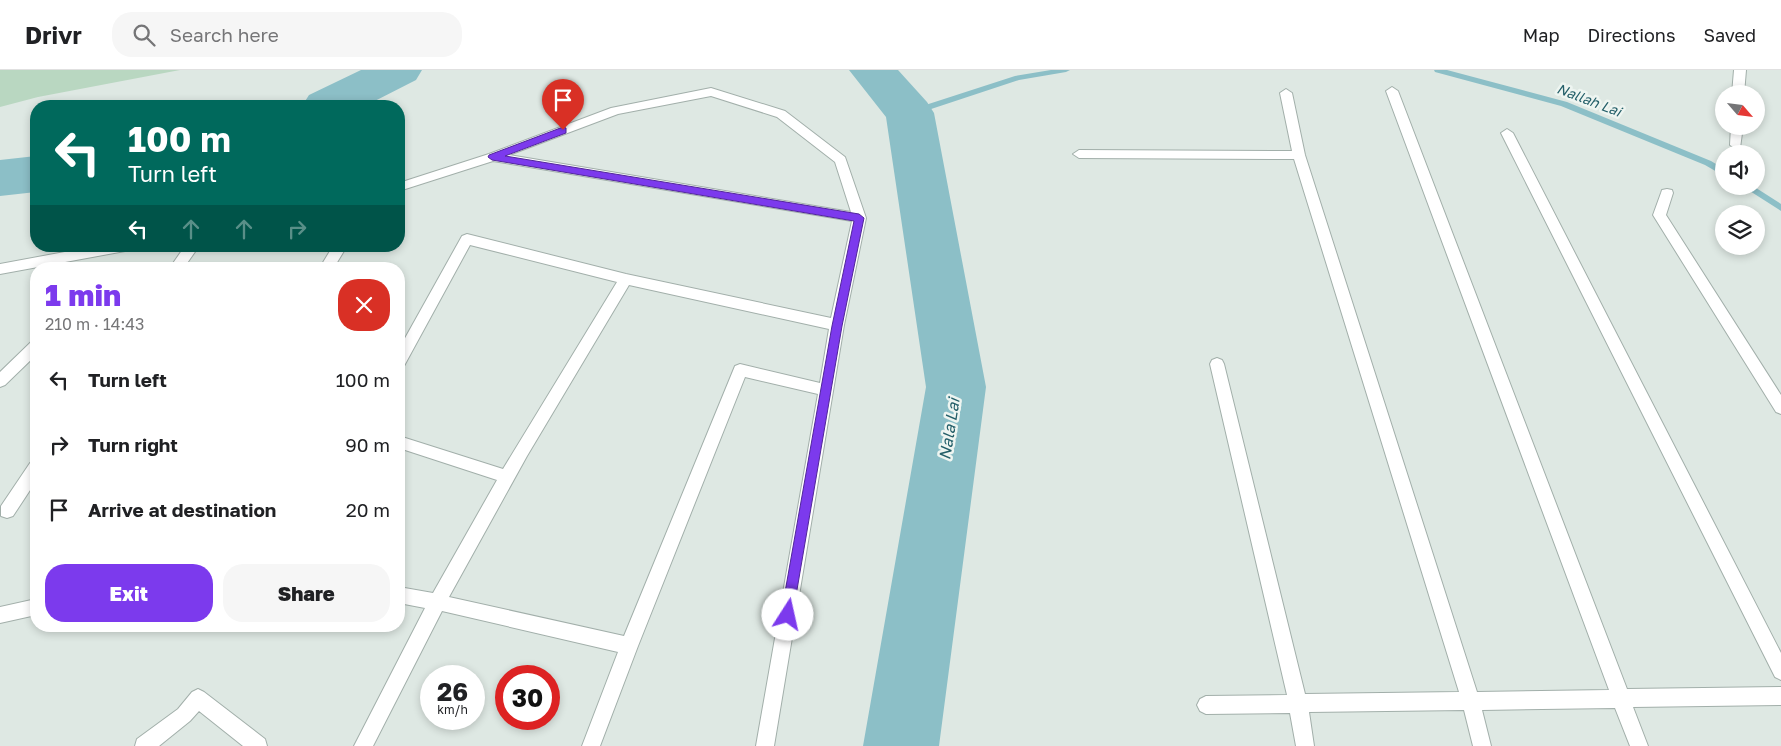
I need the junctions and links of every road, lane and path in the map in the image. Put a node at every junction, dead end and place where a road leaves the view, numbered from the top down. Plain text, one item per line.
1 (1740, 70) edge
2 (1739, 85) edge
3 (1392, 92) dead end
4 (1286, 93) dead end
5 (1507, 133) dead end
6 (1737, 135) edge
7 (1736, 145) dead end
8 (1079, 154) dead end
9 (1299, 155) junction
10 (492, 157) junction
11 (405, 185) edge
12 (1667, 193) dead end
13 (859, 218) junction
14 (96, 252) edge
15 (87, 254) junction
16 (37, 262) edge
17 (83, 262) edge
18 (30, 263) edge
19 (0, 268) edge
20 (626, 279) junction
21 (837, 326) junction
22 (405, 351) edge
23 (30, 352) edge
24 (1217, 364) dead end
25 (0, 381) edge
26 (826, 390) junction
27 (1781, 408) edge
28 (405, 444) edge
29 (30, 477) edge
30 (507, 477) junction
31 (7, 511) dead end
32 (405, 596) edge
33 (438, 602) junction
34 (30, 608) edge
35 (0, 615) edge
36 (629, 646) junction
37 (1781, 671) edge
38 (1781, 696) edge
39 (1619, 698) junction
40 (1471, 700) junction
41 (1298, 703) junction
42 (1206, 705) dead end
43 (144, 746) edge
44 (258, 746) edge
45 (363, 746) edge
46 (591, 746) edge
47 (766, 746) edge
48 (1304, 746) edge
49 (1482, 746) edge
50 (1639, 746) edge

1 - 2 street
3 - 39 street
4 - 9 street
5 - 37 street
6 - 7 street
8 - 9 street
9 - 40 street
10 - 11 street
10 - 13 street
10 - 13 street
12 - 27 street
13 - 21 street
14 - 15 street
15 - 16 street
15 - 17 street
18 - 19 street
20 - 21 street
20 - 22 street
20 - 30 street
21 - 26 street
23 - 25 street
24 - 41 street
26 - 36 street
26 - 47 street
28 - 30 street
29 - 31 street
30 - 33 street
32 - 33 street
33 - 36 street
33 - 45 street
34 - 35 street
36 - 46 street
38 - 39 street
39 - 40 street
39 - 50 street
40 - 41 street
40 - 49 street
41 - 42 street
41 - 48 street
43 - 44 street

